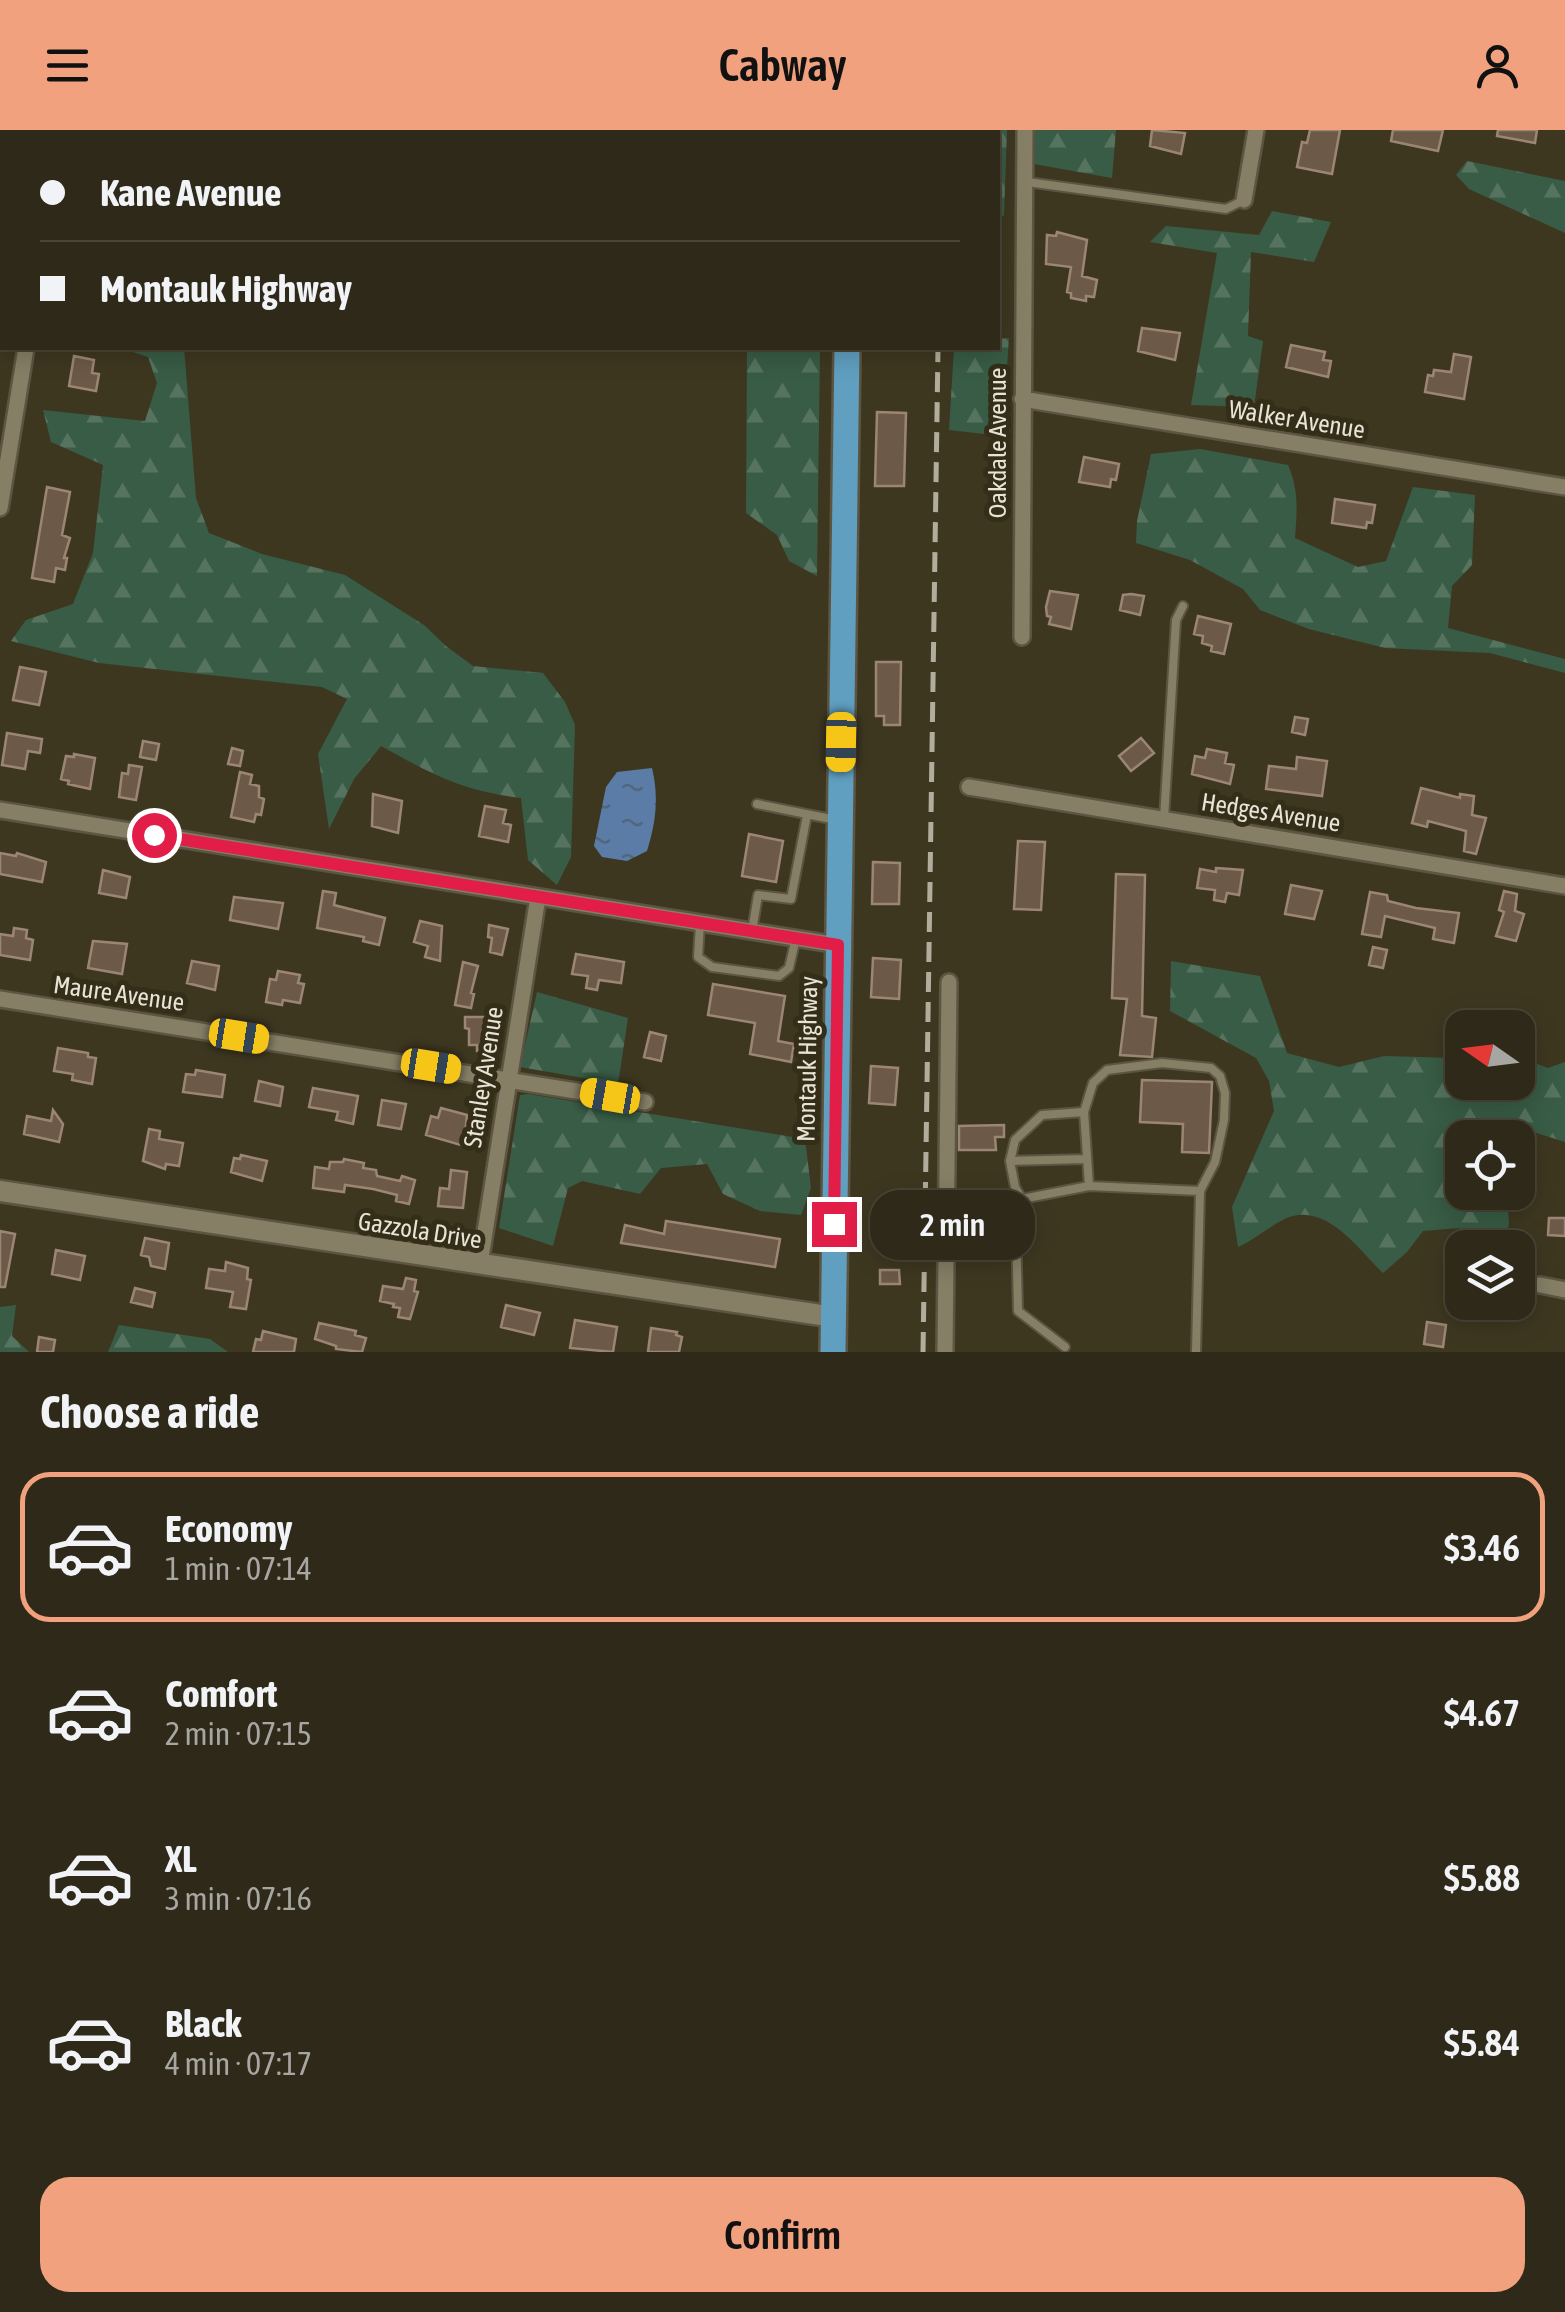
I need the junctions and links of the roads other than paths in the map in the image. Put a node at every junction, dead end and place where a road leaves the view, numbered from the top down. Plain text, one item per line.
1 (1025, 130) edge
2 (1256, 130) edge
3 (1027, 182) junction
4 (1244, 200) joint
5 (26, 350) edge
6 (847, 350) edge
7 (1022, 399) junction
8 (6, 432) edge
9 (1565, 486) edge
10 (0, 508) edge
11 (1183, 606) dead end
12 (1022, 637) dead end
13 (968, 787) dead end
14 (757, 804) dead end
15 (0, 810) edge
16 (807, 815) junction
17 (1164, 819) junction
18 (840, 821) junction
19 (1565, 886) edge
20 (538, 897) junction
21 (700, 923) junction
22 (752, 931) junction
23 (796, 938) junction
24 (838, 945) junction
25 (949, 982) dead end
26 (0, 999) edge
27 (507, 1078) junction
28 (645, 1102) dead end
29 (1084, 1112) junction
30 (1087, 1159) junction
31 (1010, 1161) junction
32 (1089, 1186) junction
33 (0, 1191) edge
34 (1200, 1191) junction
35 (1022, 1199) junction
36 (480, 1264) junction
37 (1540, 1285) dead end
38 (1565, 1290) edge
39 (834, 1317) junction
40 (1065, 1347) dead end
41 (833, 1352) edge
42 (944, 1352) edge
43 (1196, 1352) edge

1 - 3 street, Oakdale Avenue
2 - 4 street
3 - 4 lane
3 - 7 street, Oakdale Avenue
5 - 8 street
6 - 18 main road, Montauk Highway
7 - 9 street, Walker Avenue
7 - 12 street, Oakdale Avenue
8 - 10 street
11 - 17 lane
13 - 17 street, Hedges Avenue
14 - 16 lane
15 - 20 street
16 - 18 lane
16 - 22 lane
17 - 19 street, Hedges Avenue
18 - 24 main road, Montauk Highway
20 - 21 street
20 - 27 street, Stanley Avenue
21 - 22 street
21 - 23 lane
22 - 23 street
23 - 24 street
24 - 39 main road, Montauk Highway
25 - 42 street
26 - 27 street, Maure Avenue
27 - 28 street, Maure Avenue
27 - 36 street, Stanley Avenue
29 - 30 lane
29 - 31 lane
29 - 34 lane
30 - 31 lane
30 - 32 lane
31 - 35 lane
32 - 34 lane
32 - 35 lane
33 - 36 street, Gazzola Drive
34 - 43 lane
35 - 40 lane
36 - 39 street, Gazzola Drive
37 - 38 street
39 - 41 main road, Montauk Highway

